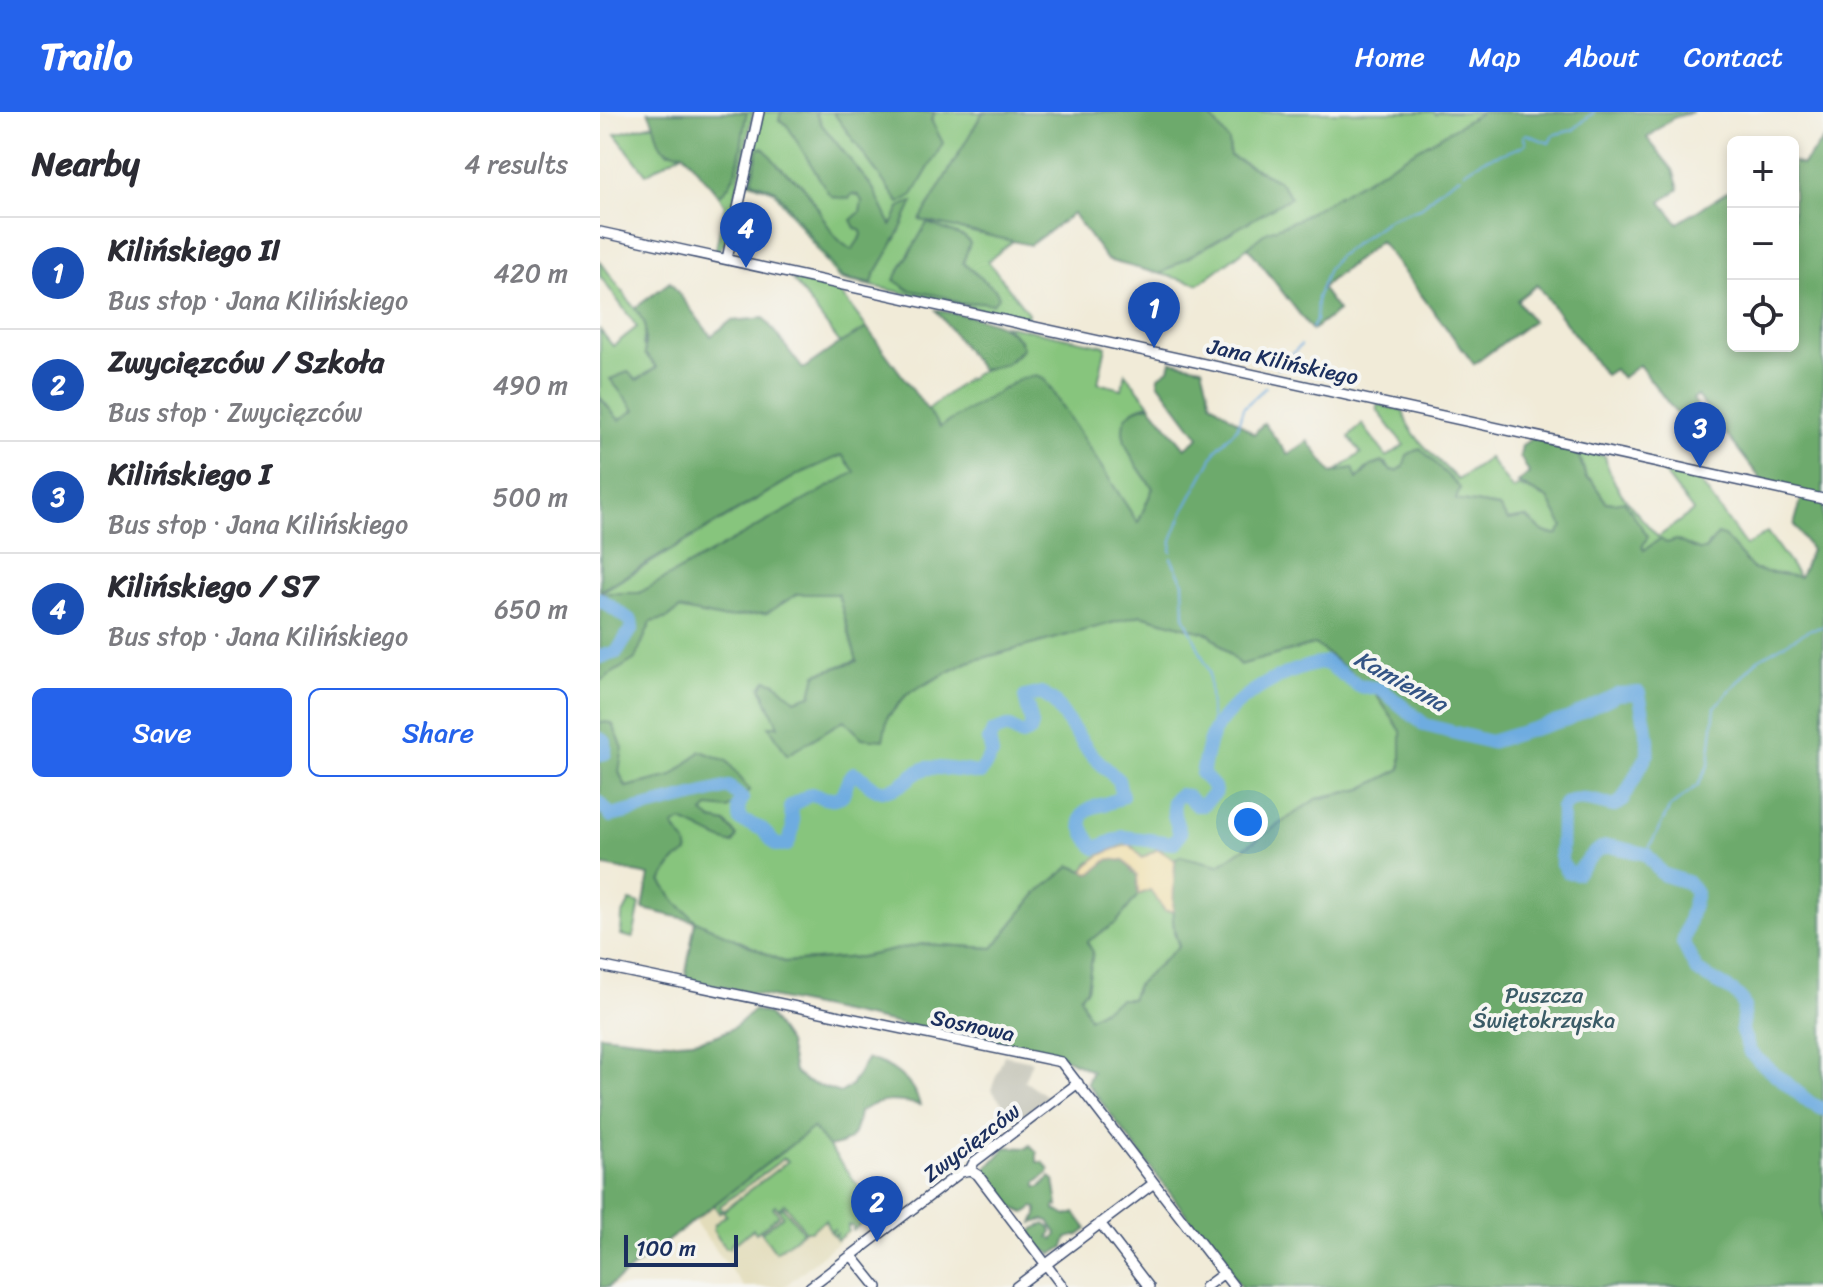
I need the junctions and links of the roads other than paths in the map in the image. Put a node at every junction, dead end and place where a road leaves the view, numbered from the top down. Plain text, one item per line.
1 (759, 112) edge
2 (600, 232) edge
3 (727, 259) junction
4 (1823, 499) edge
5 (600, 966) edge
6 (1078, 1083) junction
7 (970, 1170) junction
8 (1154, 1183) junction
9 (1100, 1223) junction
10 (852, 1256) junction
11 (1046, 1264) junction
12 (1224, 1273) junction
13 (810, 1287) edge
14 (877, 1287) edge
15 (1016, 1287) edge
16 (1063, 1287) edge
17 (1149, 1287) edge
18 (1205, 1287) edge
19 (1234, 1287) edge

1 - 3 street
2 - 3 street, Jana Kilińskiego
3 - 4 street, Jana Kilińskiego
5 - 6 street, Sosnowa
6 - 7 street, Zwycięzców
6 - 8 street, Sosnowa
7 - 10 street, Zwycięzców
7 - 11 street
8 - 9 street
8 - 12 street, Sosnowa
9 - 11 street
9 - 17 street
10 - 13 street, Zwycięzców
10 - 14 street
11 - 15 street
11 - 16 street
12 - 18 street
12 - 19 street, Sosnowa

